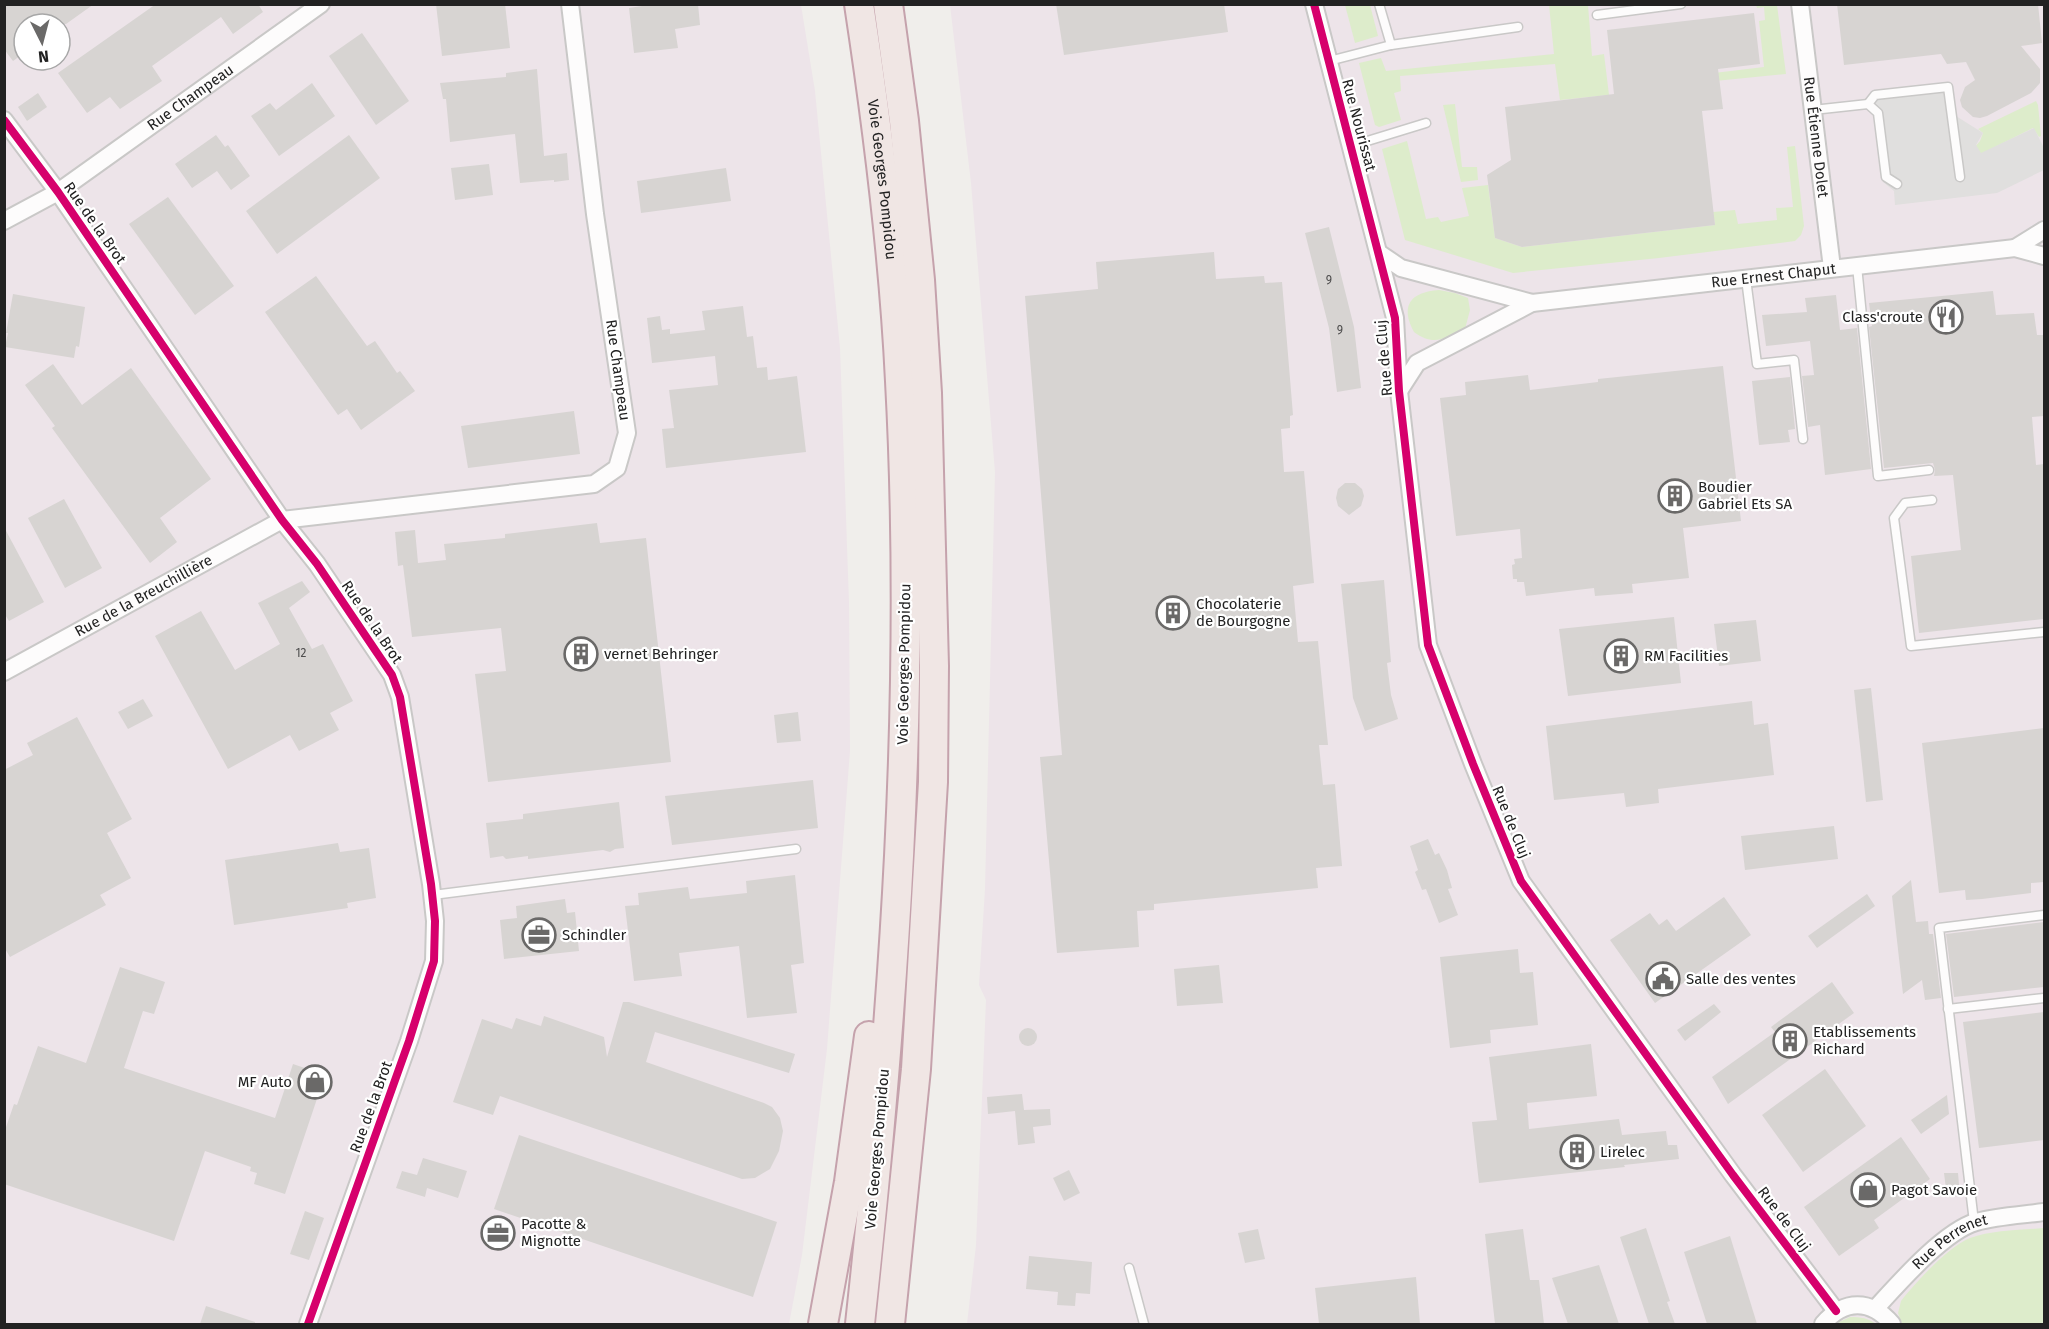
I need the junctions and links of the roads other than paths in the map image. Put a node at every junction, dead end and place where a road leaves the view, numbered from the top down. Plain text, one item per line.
1 (321, 4) edge
2 (570, 4) edge
3 (859, 4) edge
4 (888, 4) edge
5 (898, 4) edge
6 (1314, 4) edge
7 (1379, 4) edge
8 (1681, 4) edge
9 (1800, 4) edge
10 (1597, 15) dead end
11 (1518, 27) dead end
12 (1391, 45) junction
13 (1329, 61) junction
14 (1868, 104) junction
15 (1813, 110) junction
16 (4, 120) edge
17 (904, 121) junction
18 (1426, 123) dead end
19 (1351, 146) junction
20 (1960, 177) dead end
21 (1897, 184) dead end
22 (58, 192) junction
23 (4, 221) edge
24 (2044, 230) edge
25 (2015, 248) junction
26 (1379, 253) junction
27 (2044, 256) edge
28 (1857, 266) junction
29 (1832, 268) junction
30 (1746, 279) junction
31 (1532, 303) junction
32 (1400, 391) junction
33 (1803, 439) dead end
34 (1929, 470) dead end
35 (1932, 500) dead end
36 (282, 520) junction
37 (2044, 632) edge
38 (4, 672) edge
39 (899, 833) junction
40 (796, 849) dead end
41 (433, 895) junction
42 (2044, 915) edge
43 (2044, 998) edge
44 (1948, 1009) junction
45 (916, 1069) junction
46 (2044, 1212) edge
47 (1974, 1222) junction
48 (1129, 1268) dead end
49 (1875, 1309) junction
50 (1836, 1311) junction
51 (308, 1324) edge
52 (823, 1324) edge
53 (860, 1324) edge
54 (890, 1324) edge
55 (906, 1324) edge
56 (1144, 1324) edge
57 (1823, 1324) edge
58 (1892, 1324) edge

1 - 22 street, Rue Champeau
2 - 36 street, Rue Champeau
3 - 39 highway, Voie Georges Pompidou
4 - 17 highway, Voie Georges Pompidou
5 - 17 highway
6 - 13 street, Rue Nourissat
7 - 12 lane
8 - 10 lane
9 - 15 street, Rue Étienne Dolet
11 - 12 lane
12 - 13 lane
13 - 19 street, Rue Nourissat
14 - 15 lane
14 - 20 lane
14 - 21 lane
15 - 29 street, Rue Étienne Dolet
16 - 22 street, Rue de la Brot
17 - 45 highway, Voie Georges Pompidou
18 - 19 lane
19 - 26 street, Rue Nourissat
22 - 23 street, Rue Champeau
22 - 36 street, Rue de la Brot
24 - 25 street, Rue Ernest Chaput
25 - 27 street, Rue Ernest Chaput
25 - 28 street, Rue Ernest Chaput
26 - 31 street, Rue Ernest Chaput
26 - 32 street, Rue de Cluj
28 - 29 street, Rue Ernest Chaput
28 - 34 lane
29 - 30 street, Rue Ernest Chaput
30 - 31 street, Rue Ernest Chaput
30 - 33 lane
31 - 32 street, Rue Ernest Chaput
32 - 50 street, Rue de Cluj
35 - 37 lane
36 - 38 street, Rue de la Breuchillière
36 - 41 street, Rue de la Brot
39 - 52 highway
39 - 53 highway, Voie Georges Pompidou
40 - 41 lane
41 - 51 street, Rue de la Brot
42 - 44 lane
43 - 44 lane
44 - 47 lane
45 - 54 highway, Voie Georges Pompidou
45 - 55 highway
46 - 47 street, Rue Perrenet
47 - 49 street, Rue Perrenet
48 - 56 lane
49 - 50 street
49 - 58 street
50 - 57 street

